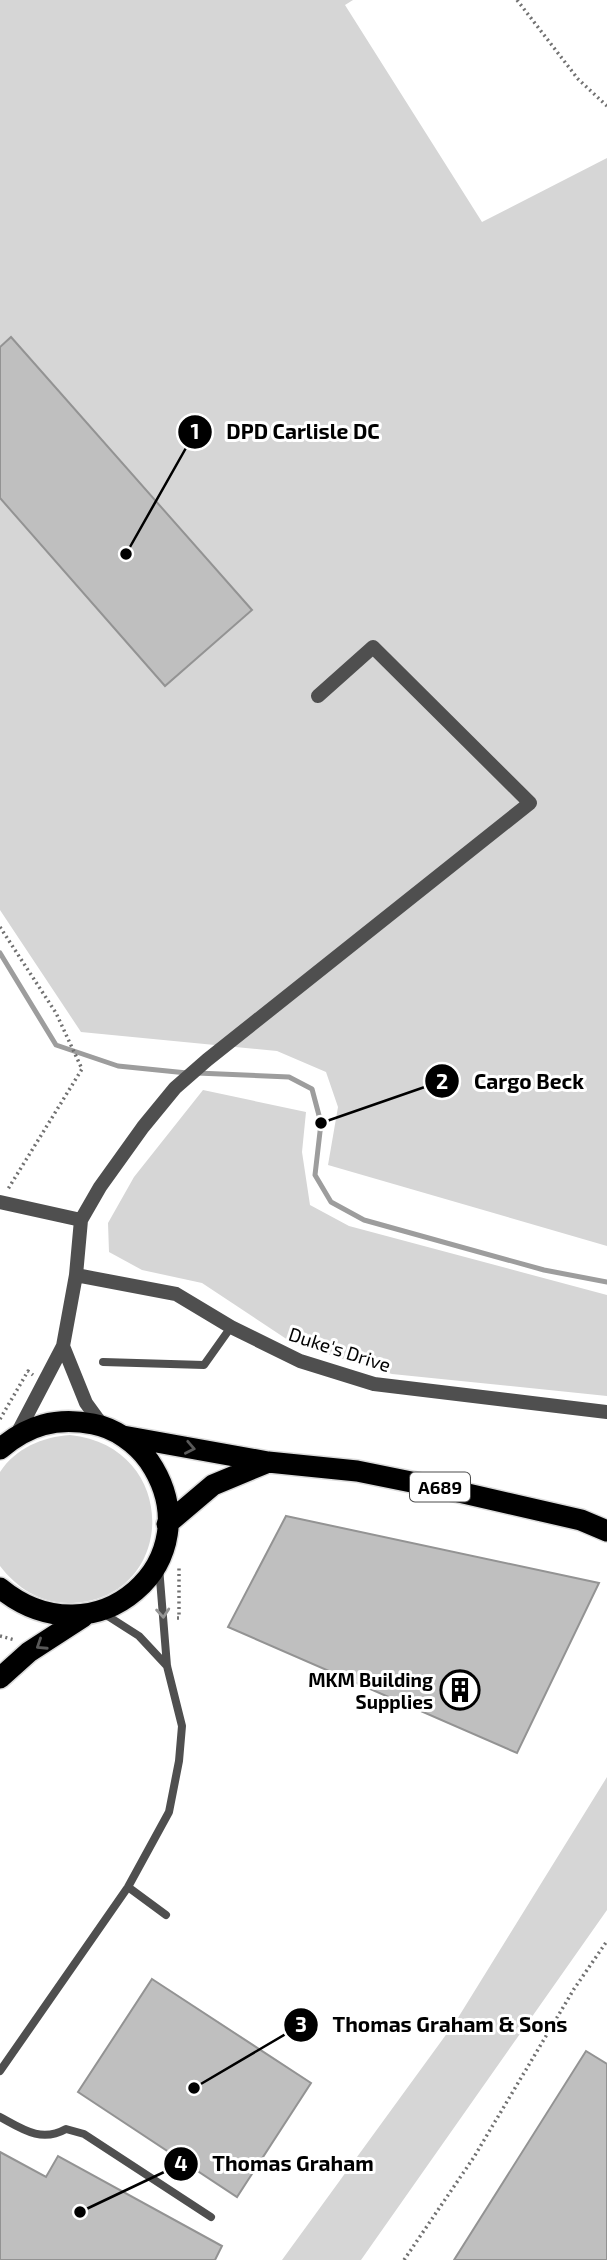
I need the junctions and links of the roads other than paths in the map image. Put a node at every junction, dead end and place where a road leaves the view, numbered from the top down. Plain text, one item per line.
1 (318, 696) dead end
2 (0, 1202) edge
3 (81, 1220) junction
4 (76, 1275) junction
5 (231, 1327) junction
6 (63, 1346) junction
7 (103, 1362) dead end
8 (607, 1412) edge
9 (102, 1425) junction
10 (17, 1434) junction
11 (123, 1436) junction
12 (0, 1449) edge
13 (268, 1462) junction
14 (167, 1524) junction
15 (607, 1531) edge
16 (159, 1561) junction
17 (0, 1588) edge
18 (93, 1614) junction
19 (167, 1666) junction
20 (0, 1678) edge
21 (128, 1887) junction
22 (166, 1915) dead end
23 (0, 2070) edge
24 (0, 2117) edge
25 (211, 2217) dead end

1 - 3 street
2 - 3 street
3 - 4 street
4 - 5 street, Duke's Drive
4 - 6 street
5 - 7 lane
5 - 8 street, Duke's Drive
6 - 9 street
6 - 10 street
9 - 10 highway, A689
9 - 11 highway, A689
10 - 12 highway, A689
11 -> 13 highway, A689
11 - 14 highway, A689
13 - 14 highway, A689
13 - 15 highway, A689
14 - 16 highway, A689
16 - 18 highway, A689
16 -> 19 lane
17 - 18 highway
18 - 19 lane
18 -> 20 highway, A689
19 - 21 lane
21 - 22 lane
21 - 23 lane
24 - 25 lane

